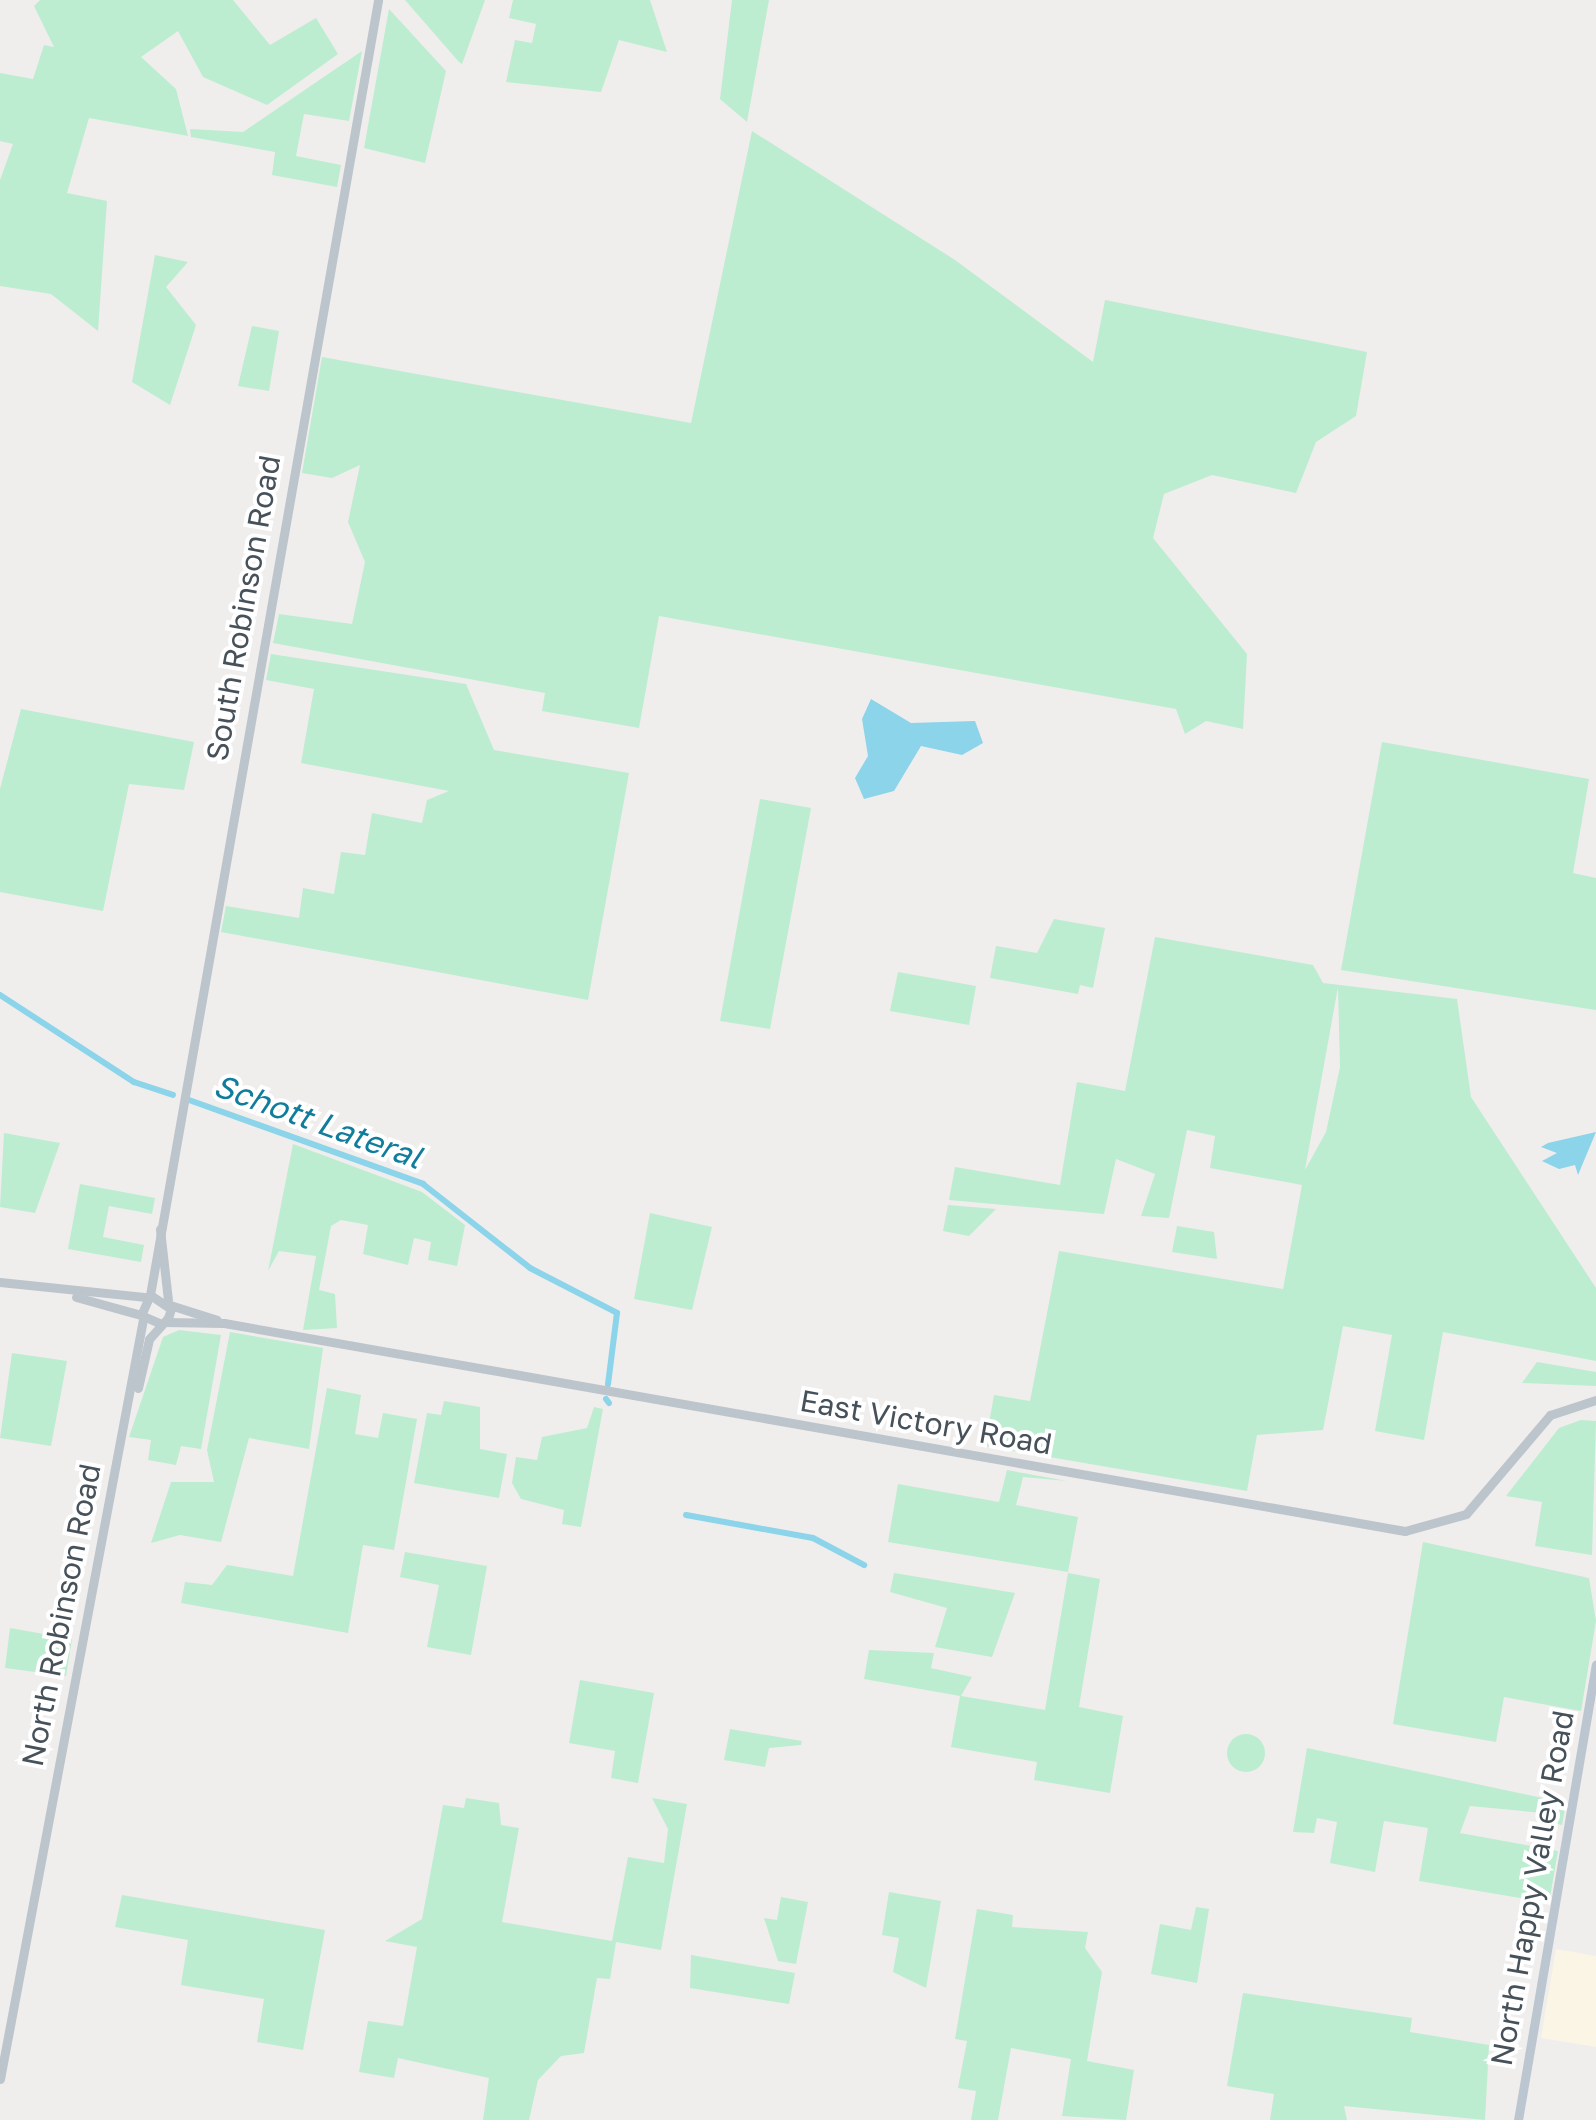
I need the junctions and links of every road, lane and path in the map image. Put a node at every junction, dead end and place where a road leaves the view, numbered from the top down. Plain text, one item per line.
1 (378, 0) edge
2 (160, 1224) junction
3 (0, 1282) edge
4 (64, 1293) junction
5 (148, 1296) junction
6 (169, 1302) junction
7 (142, 1317) junction
8 (163, 1323) junction
9 (224, 1323) junction
10 (133, 1397) junction
11 (1596, 1403) edge
12 (1596, 1665) edge
13 (0, 2079) edge
14 (1518, 2120) edge

1 - 2 street, South Robinson Road
2 - 5 street, South Robinson Road
2 - 6 street, South Robinson Road
3 - 4 street
4 - 5 street
4 - 7 street
5 - 6 street, East Victory Road
5 - 7 street, South Robinson Road
6 - 8 street, North Robinson Road
6 - 9 street, East Victory Road
7 - 8 street, East Victory Road
7 - 10 street, North Robinson Road
8 - 9 street, East Victory Road
8 - 10 street, North Robinson Road
9 - 11 street, East Victory Road
10 - 13 street, North Robinson Road
12 - 14 main road, North Happy Valley Road

